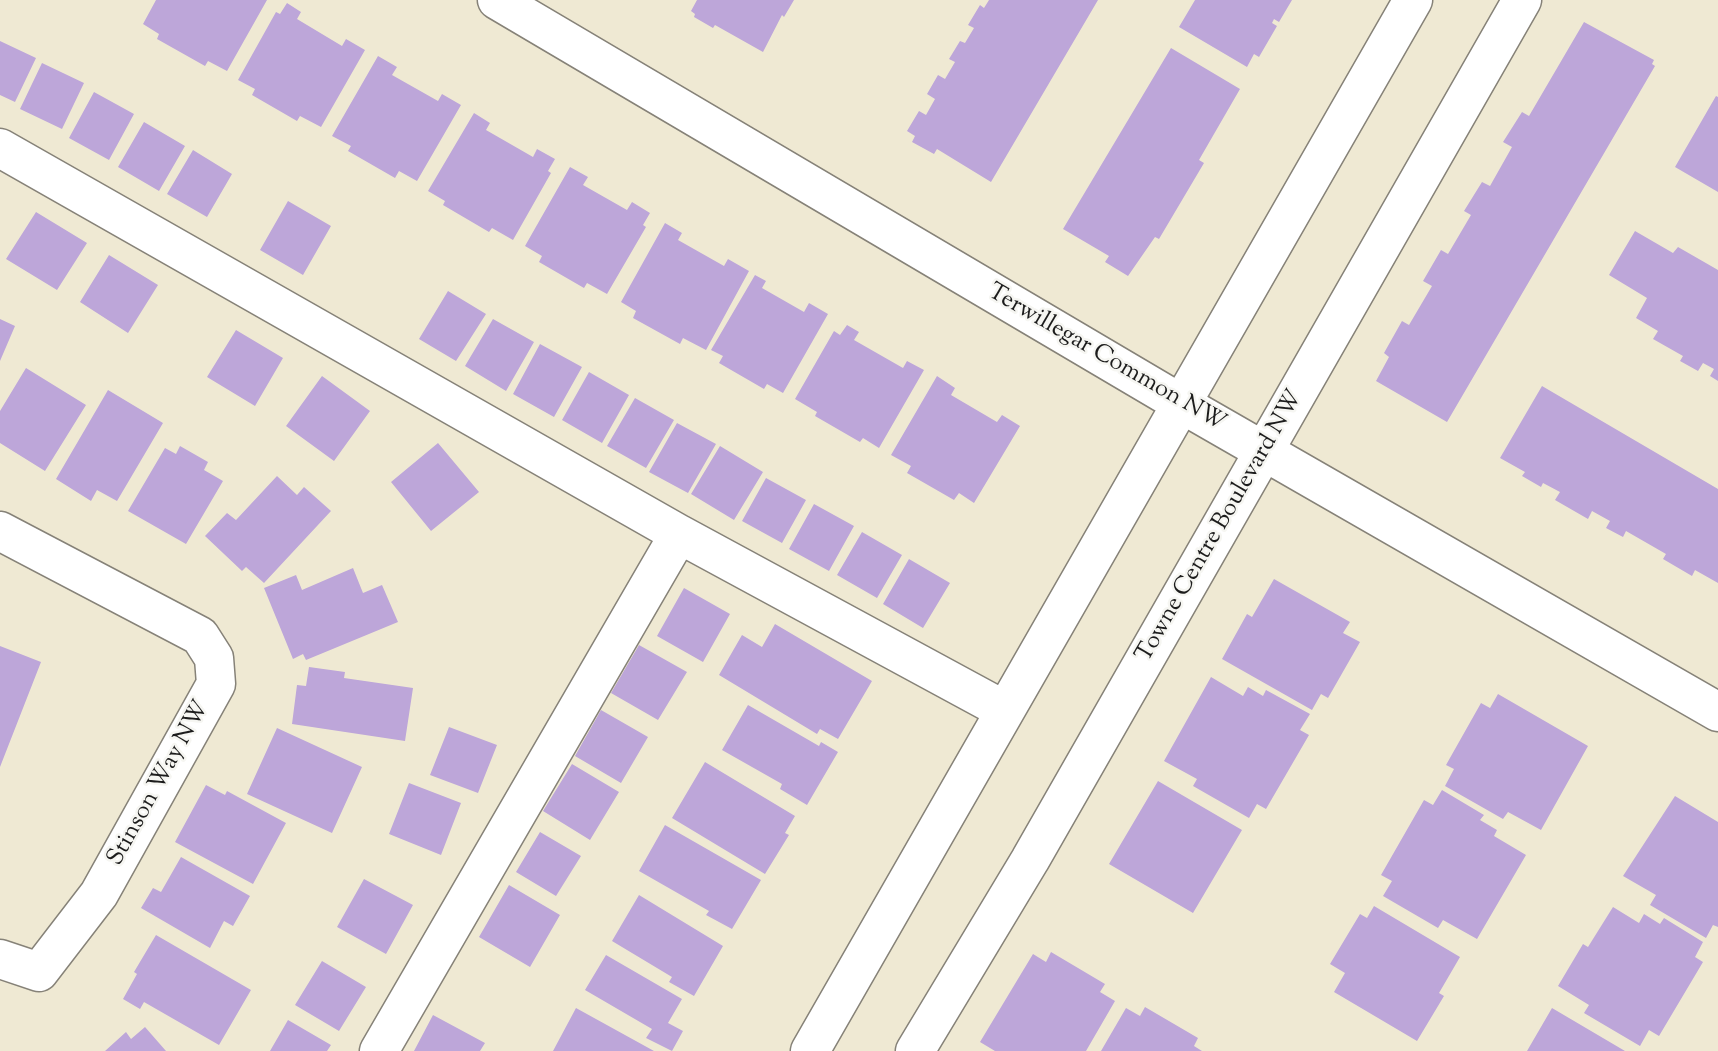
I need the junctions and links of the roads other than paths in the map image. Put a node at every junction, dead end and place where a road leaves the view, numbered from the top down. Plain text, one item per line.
1 (497, 0) edge
2 (1413, 0) edge
3 (1522, 0) edge
4 (0, 148) edge
5 (1180, 403) junction
6 (1265, 451) junction
7 (0, 531) edge
8 (679, 534) junction
9 (1003, 710) junction
10 (1718, 712) edge
11 (0, 959) edge
12 (379, 1051) edge
13 (810, 1051) edge
14 (915, 1051) edge

1 - 5 street, Terwillegar Common NW
2 - 5 street
3 - 6 street, Towne Centre Boulevard NW
4 - 8 street
5 - 6 street, Terwillegar Common NW
5 - 9 street
6 - 10 street, Terwillegar Common NW
6 - 14 street, Towne Centre Boulevard NW
7 - 11 street, Stinson Way NW
8 - 9 street
8 - 12 street
9 - 13 street

